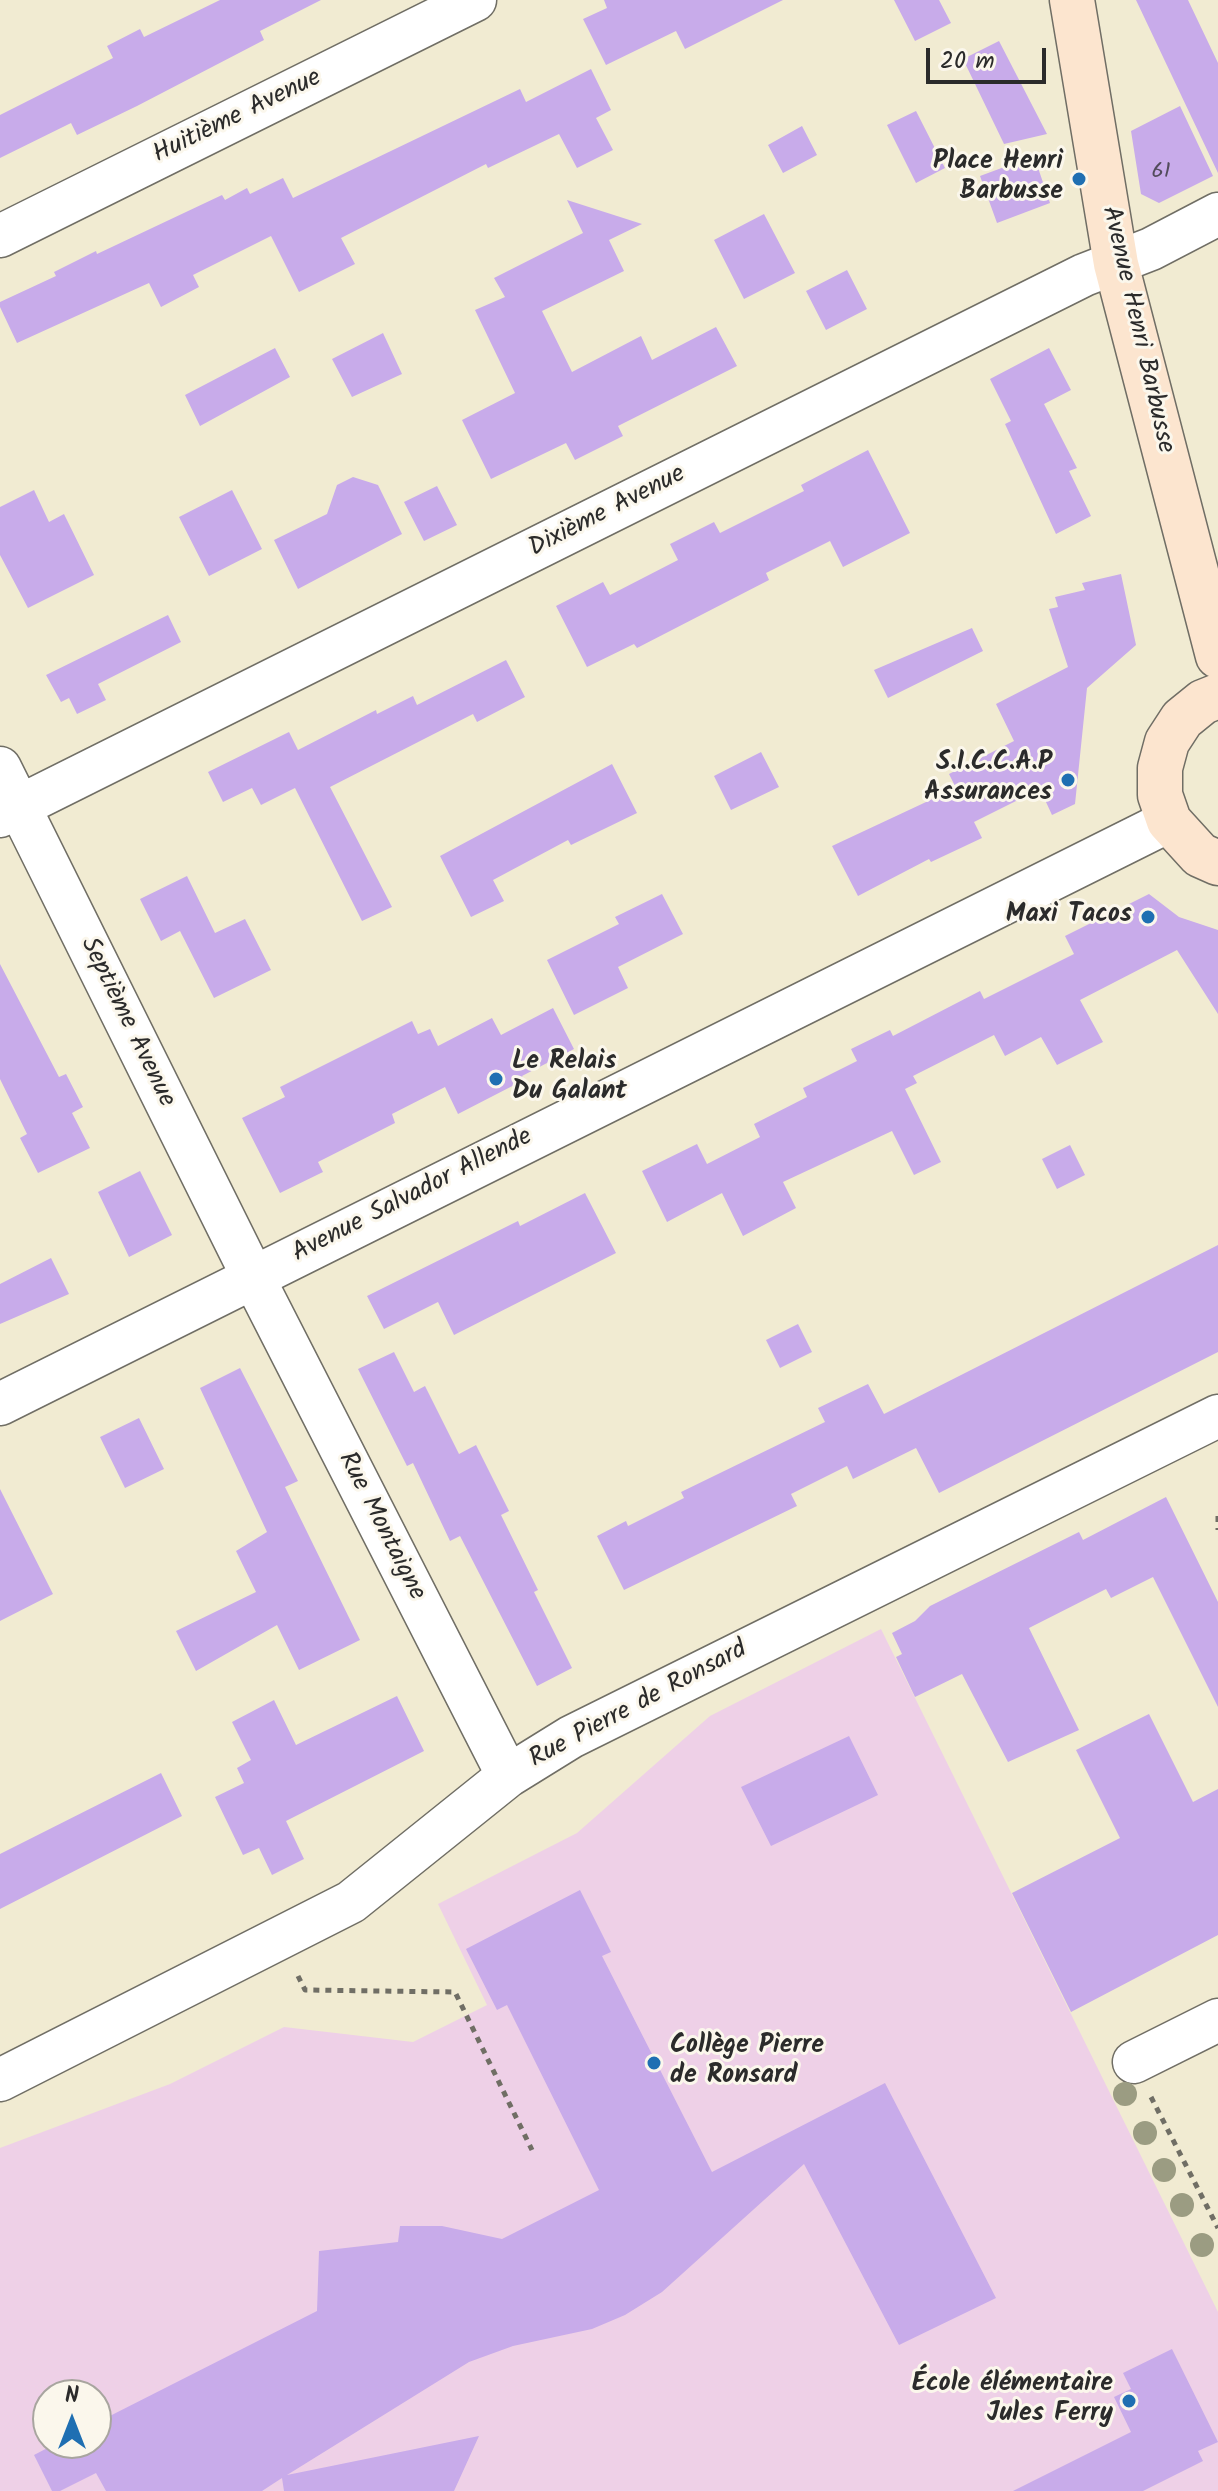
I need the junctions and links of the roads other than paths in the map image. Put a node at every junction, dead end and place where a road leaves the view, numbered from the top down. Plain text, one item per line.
1 (475, 0) edge
2 (1072, 0) edge
3 (1218, 214) edge
4 (0, 236) edge
5 (1116, 264) junction
6 (1218, 656) edge
7 (1218, 696) edge
8 (0, 768) edge
9 (10, 811) edge
10 (1169, 821) junction
11 (1218, 863) edge
12 (253, 1277) junction
13 (0, 1404) edge
14 (1218, 1416) edge
15 (508, 1776) junction
16 (1218, 2020) edge
17 (1134, 2062) road end
18 (0, 2080) edge

1 - 4 street, Huitième Avenue
2 - 5 street, Avenue Henri Barbusse
3 - 5 street, Dixième Avenue
5 - 6 street, Avenue Henri Barbusse
5 - 9 street, Dixième Avenue
7 - 10 street
8 - 9 street, Septième Avenue
9 - 12 street, Septième Avenue
10 - 11 street
10 - 12 street, Avenue Salvador Allende
12 - 13 street, Avenue Salvador Allende
12 - 15 street, Rue Montaigne
14 - 15 street, Rue Pierre de Ronsard
15 - 18 street, Rue Pierre de Ronsard
16 - 17 street

